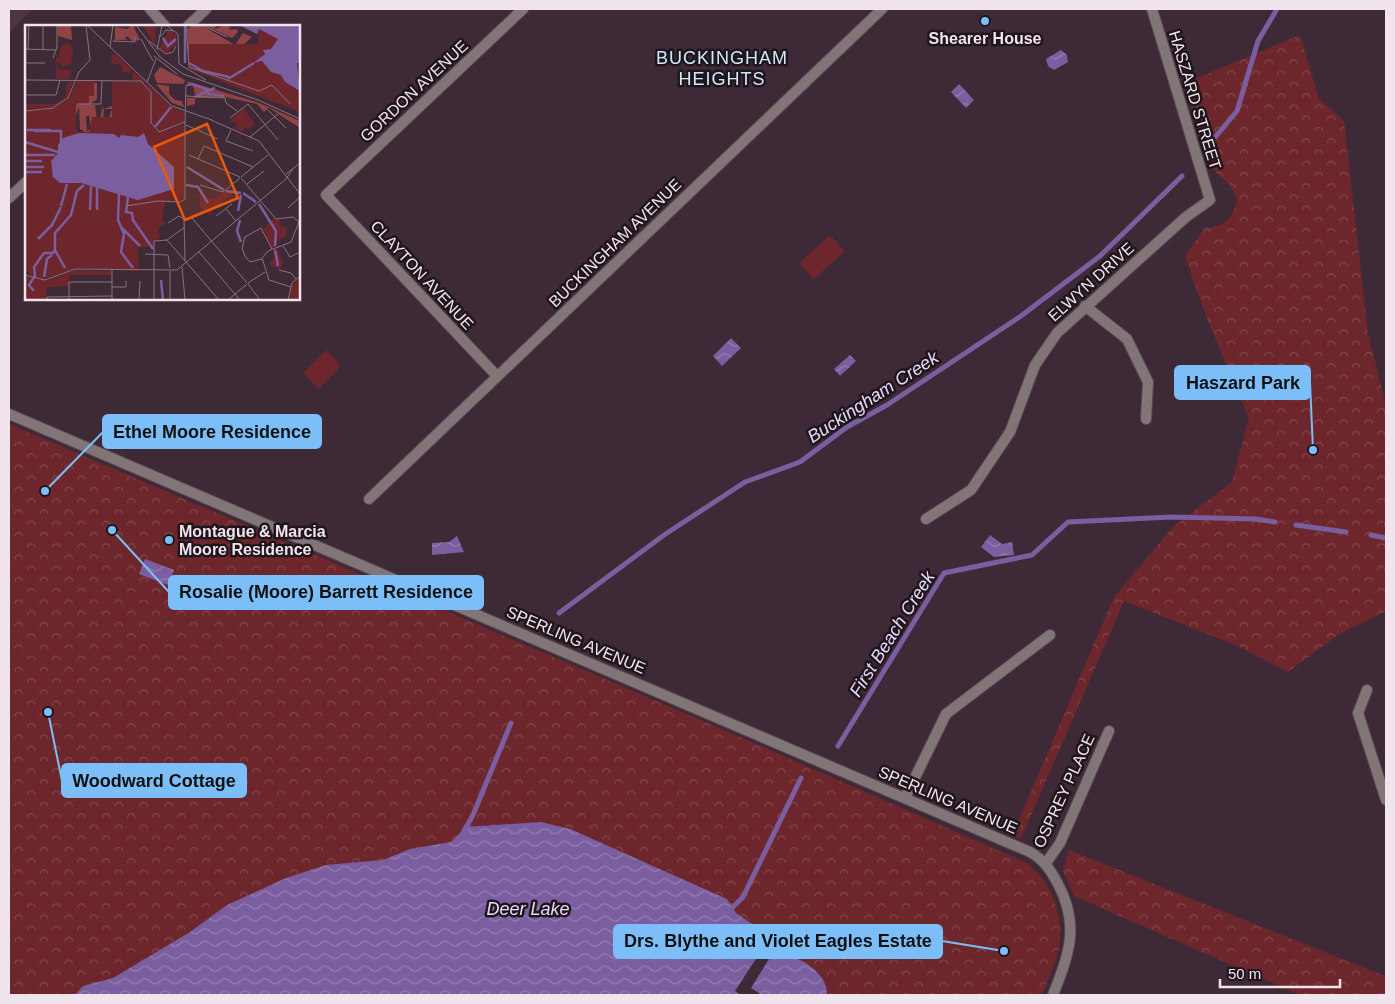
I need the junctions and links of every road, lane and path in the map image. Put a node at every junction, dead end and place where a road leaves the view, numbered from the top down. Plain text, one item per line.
1 (150, 9) edge
2 (206, 9) edge
3 (523, 9) edge
4 (882, 9) edge
5 (1152, 9) edge
6 (164, 25) edge
7 (189, 25) edge
8 (25, 186) edge
9 (326, 195) joint
10 (9, 198) edge
11 (1210, 200) joint
12 (1085, 306) junction
13 (497, 376) junction
14 (9, 414) edge
15 (1146, 419) dead end
16 (369, 499) dead end
17 (926, 519) dead end
18 (1050, 635) dead end
19 (1367, 690) dead end
20 (1109, 731) dead end
21 (905, 798) junction
22 (1386, 800) edge
23 (1046, 863) junction
24 (1053, 995) edge

1 - 6 street
2 - 7 street
3 - 9 street, GORDON AVENUE
4 - 13 street, BUCKINGHAM AVENUE
5 - 11 street, HASZARD STREET
8 - 10 street
9 - 13 street, CLAYTON AVENUE
11 - 12 street, ELWYN DRIVE
12 - 15 street
12 - 17 street, ELWYN DRIVE
13 - 16 street, BUCKINGHAM AVENUE
14 - 21 street, SPERLING AVENUE
18 - 21 street
19 - 22 street
20 - 23 street, OSPREY PLACE
21 - 23 street, SPERLING AVENUE
23 - 24 street

